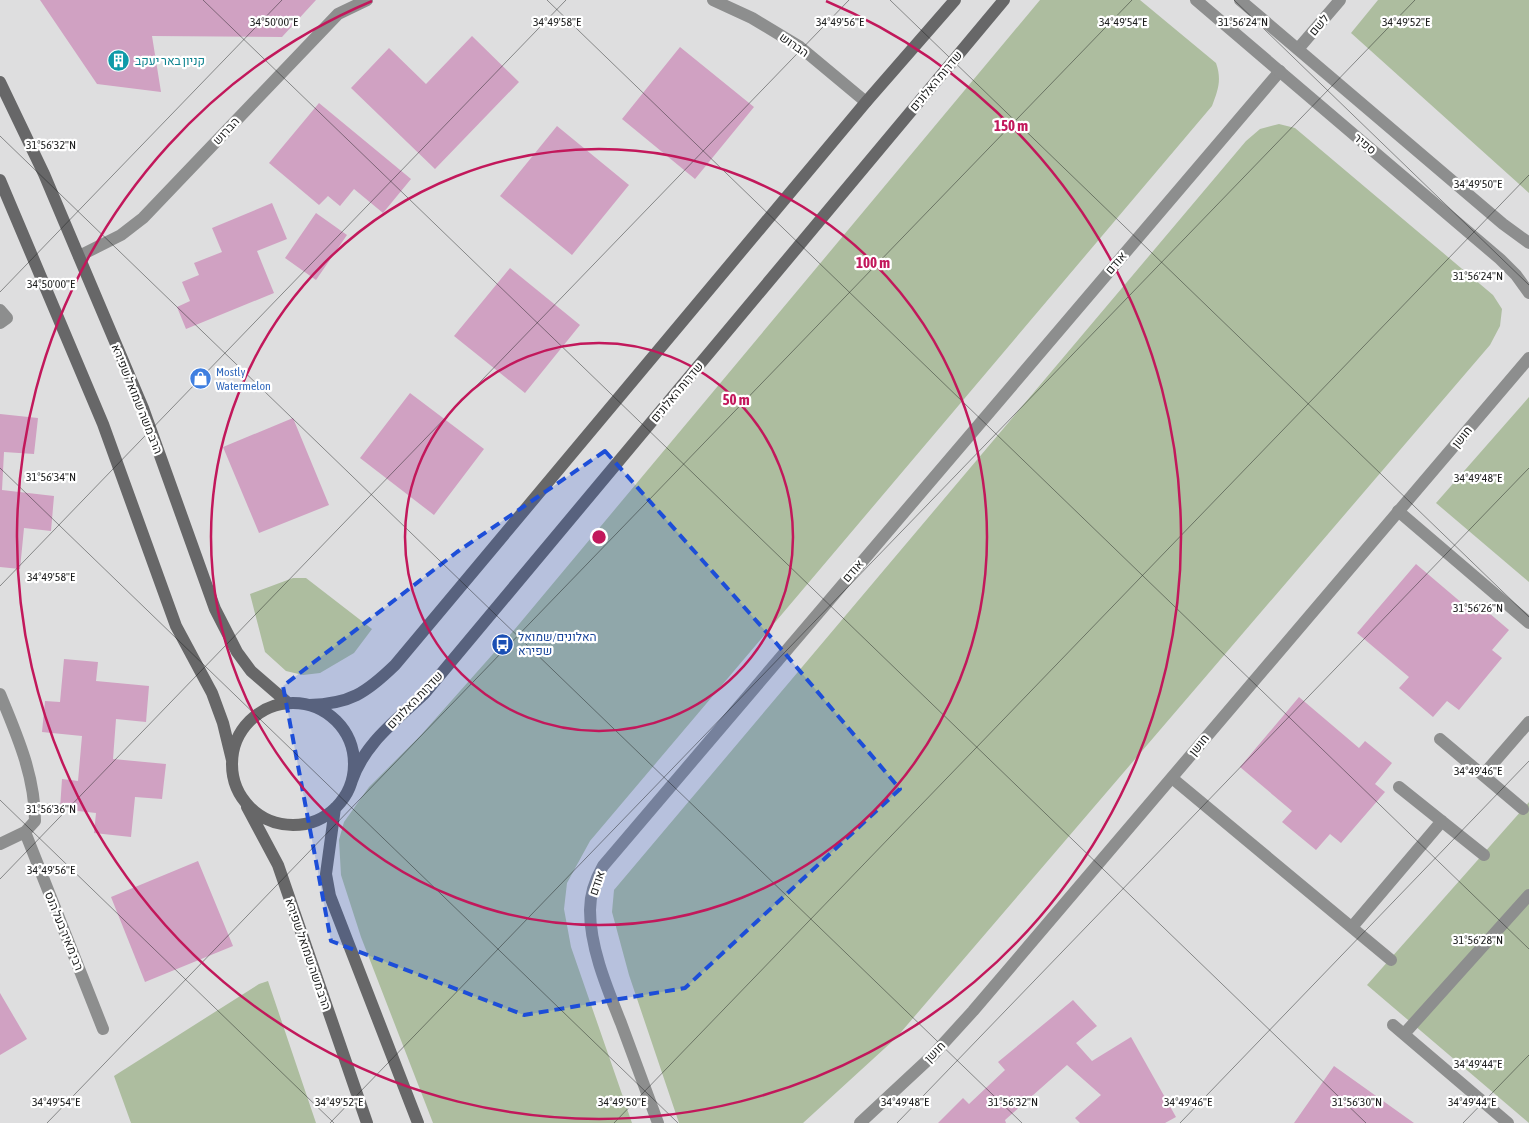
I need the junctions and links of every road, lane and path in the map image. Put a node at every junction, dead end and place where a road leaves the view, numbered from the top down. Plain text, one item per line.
1 (367, 0) edge
2 (713, 0) edge
3 (955, 0) edge
4 (1004, 0) edge
5 (1196, 0) edge
6 (1240, 0) edge
7 (1340, 0) edge
8 (1298, 49) junction
9 (1280, 72) junction
10 (0, 82) edge
11 (866, 102) junction
12 (0, 180) edge
13 (1529, 243) edge
14 (78, 256) junction
15 (1529, 294) edge
16 (0, 310) edge
17 (0, 323) edge
18 (1529, 358) edge
19 (1398, 511) junction
20 (1529, 623) edge
21 (0, 694) edge
22 (288, 703) junction
23 (310, 705) junction
24 (1529, 722) edge
25 (1440, 739) dead end
26 (232, 760) junction
27 (1483, 775) junction
28 (1172, 778) junction
29 (351, 783) junction
30 (1400, 786) dead end
31 (238, 789) junction
32 (335, 808) junction
33 (1523, 809) dead end
34 (1442, 821) junction
35 (25, 832) junction
36 (0, 844) edge
37 (1484, 855) dead end
38 (1529, 895) edge
39 (1352, 927) junction
40 (1392, 960) dead end
41 (1393, 1025) dead end
42 (103, 1029) dead end
43 (1404, 1034) junction
44 (367, 1123) edge
45 (418, 1123) edge
46 (658, 1123) edge
47 (860, 1123) edge
48 (1508, 1123) edge

1 - 14 street, הברוש
2 - 11 street, הברוש
3 - 11 main road
4 - 29 main road, שדרות האלונים
5 - 9 street, ספיר
6 - 8 street
7 - 8 street, לשם
8 - 13 street
9 - 15 street, ספיר
9 - 46 street, אודם
10 - 14 main road, הרב משה שמואל שפירא
11 - 23 main road
12 - 26 main road
14 - 22 main road, הרב משה שמואל שפירא
16 - 17 street
18 - 19 street, חושן
19 - 20 street
19 - 28 street, חושן
21 - 35 street
22 - 23 main road
22 - 26 main road
23 - 29 main road
24 - 27 street
25 - 27 street
26 - 31 main road
27 - 33 street
28 - 39 street
28 - 47 street, חושן
29 - 32 main road
30 - 34 street
31 - 32 main road
31 - 44 main road, הרב משה שמואל שפירא
32 - 45 main road
34 - 37 street
34 - 39 street
35 - 36 street
35 - 42 street, רבי מאיר בעל הנס
38 - 43 street
39 - 40 street
41 - 43 street
43 - 48 street

